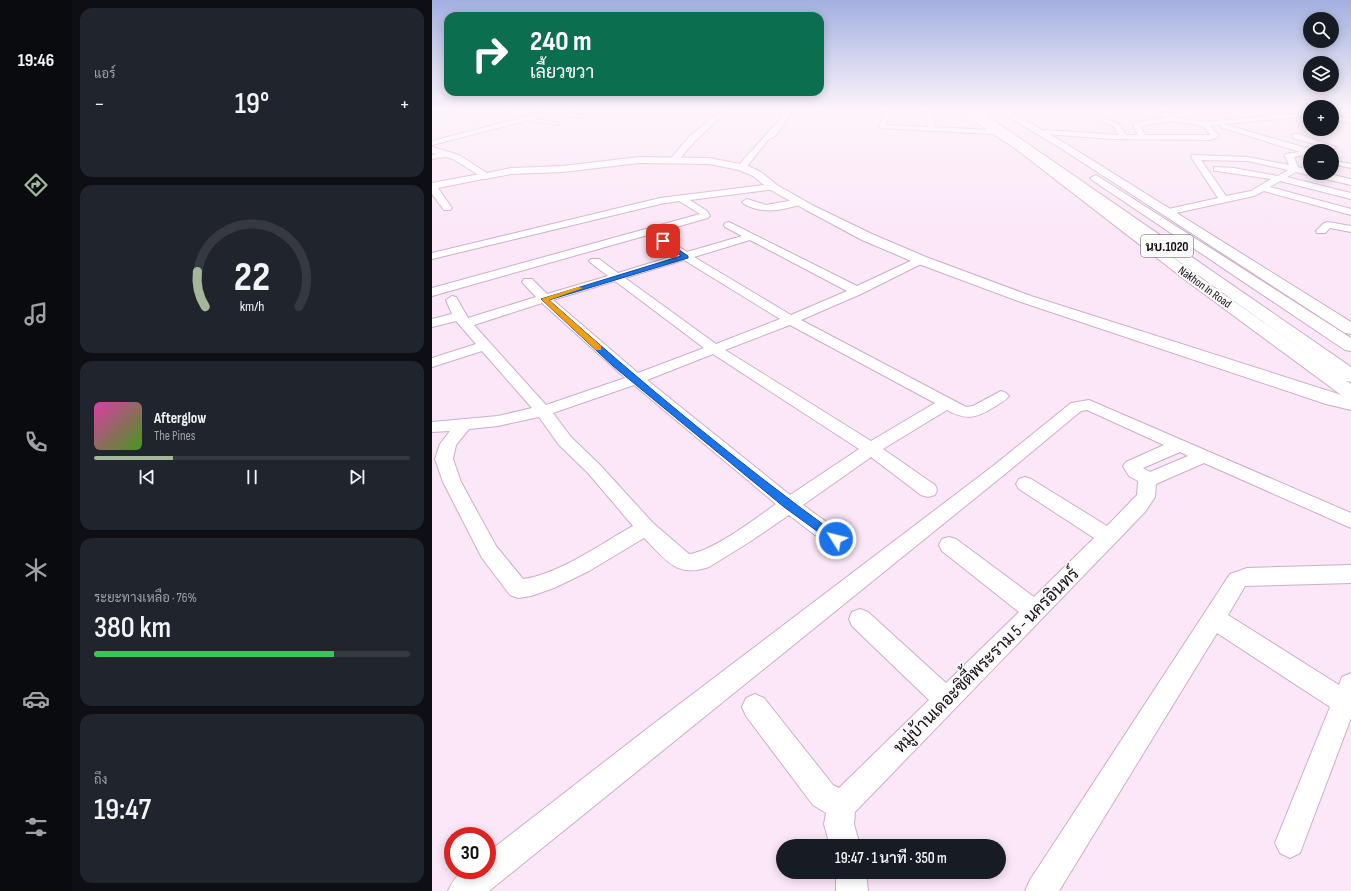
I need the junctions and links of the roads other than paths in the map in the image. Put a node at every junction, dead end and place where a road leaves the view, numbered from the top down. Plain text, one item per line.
1 (441, 152) edge
2 (681, 152) edge
3 (754, 152) edge
4 (1025, 152) edge
5 (1040, 152) edge
6 (1047, 152) edge
7 (1072, 152) edge
8 (1278, 153) dead end
9 (1303, 153) edge
10 (1289, 156) junction
11 (674, 160) junction
12 (1339, 163) edge
13 (1351, 166) edge
14 (742, 167) junction
15 (1202, 168) junction
16 (1295, 169) junction
17 (1303, 171) edge
18 (485, 176) junction
19 (1279, 178) junction
20 (1339, 179) edge
21 (1351, 182) edge
22 (432, 186) edge
23 (773, 187) junction
24 (1262, 188) junction
25 (1351, 196) edge
26 (680, 198) junction
27 (1224, 200) junction
28 (747, 202) dead end
29 (800, 202) junction
30 (447, 208) dead end
31 (1167, 212) junction
32 (1351, 212) edge
33 (728, 225) dead end
34 (1351, 229) edge
35 (1321, 231) dead end
36 (751, 236) junction
37 (663, 241) dead end
38 (432, 256) edge
39 (686, 257) junction
40 (921, 260) junction
41 (595, 261) dead end
42 (617, 277) junction
43 (528, 282) dead end
44 (857, 291) junction
45 (432, 292) edge
46 (544, 299) junction
47 (452, 300) dead end
48 (462, 319) junction
49 (790, 320) junction
50 (432, 323) edge
51 (1351, 329) edge
52 (484, 346) junction
53 (1351, 346) edge
54 (714, 349) junction
55 (432, 364) edge
56 (1351, 376) edge
57 (636, 379) junction
58 (1351, 393) edge
59 (1001, 396) dead end
60 (946, 403) junction
61 (1351, 404) edge
62 (543, 411) junction
63 (462, 425) junction
64 (432, 427) edge
65 (871, 449) junction
66 (1192, 450) junction
67 (1147, 478) junction
68 (1025, 484) dead end
69 (928, 490) dead end
70 (788, 504) junction
71 (1351, 521) edge
72 (646, 528) junction
73 (1108, 537) junction
74 (836, 539) dead end
75 (949, 545) dead end
76 (1351, 574) edge
77 (1035, 611) junction
78 (860, 619) dead end
79 (1214, 619) junction
80 (946, 700) junction
81 (1347, 706) edge
82 (755, 707) dead end
83 (842, 806) junction
84 (842, 839) edge
85 (1290, 843) dead end
86 (851, 879) edge
87 (464, 891) edge
88 (852, 891) edge
89 (1041, 891) edge

1 - 18 street
2 - 11 street
3 - 14 street
4 - 58 main road, Nakhon In Road / นบ.1020
5 - 56 main road, Nakhon In Road / นบ.1020
6 - 53 main road, นบ.1020
7 - 31 main road, นบ.1020
8 - 10 street
9 - 10 street
10 - 16 street
11 - 14 street
11 - 18 street
12 - 13 street
14 - 23 street
15 - 16 street
15 - 19 street
15 - 27 street
16 - 17 street
16 - 19 street
18 - 22 street
19 - 24 street
19 - 25 street
20 - 21 street
22 - 30 street
23 - 26 street
23 - 29 street
24 - 27 street
24 - 32 street
26 - 38 street
26 - 45 street
27 - 31 street
28 - 29 street
29 - 40 street
31 - 51 main road, นบ.1020
33 - 36 street
34 - 35 street
36 - 39 street
36 - 44 street
37 - 39 street
39 - 42 street
39 - 49 street
40 - 44 street
40 - 61 street
41 - 42 street
42 - 46 street
42 - 54 street
43 - 46 street
44 - 49 street
46 - 48 street
46 - 57 street
47 - 48 street
48 - 50 street
48 - 52 street
49 - 54 street
49 - 60 street
52 - 55 street
52 - 62 street
54 - 57 street
54 - 65 street
57 - 62 street
57 - 70 street
59 - 60 street
60 - 65 street
62 - 63 street
62 - 72 street
63 - 64 street
63 - 72 street
65 - 69 street
65 - 70 street
66 - 67 street
66 - 67 street
66 - 71 street
66 - 87 street
67 - 73 street, หมู่บ้านเดอะซิตี้พระราม 5 - นครอินทร์
68 - 73 street
70 - 72 street
70 - 74 street
73 - 77 street, หมู่บ้านเดอะซิตี้พระราม 5 - นครอินทร์
75 - 77 street
76 - 79 street
77 - 80 street, หมู่บ้านเดอะซิตี้พระราม 5 - นครอินทร์
78 - 80 street
79 - 81 street
79 - 89 street
80 - 83 street, หมู่บ้านเดอะซิตี้พระราม 5 - นครอินทร์
81 - 85 street
82 - 83 street
83 - 84 street
86 - 88 street

